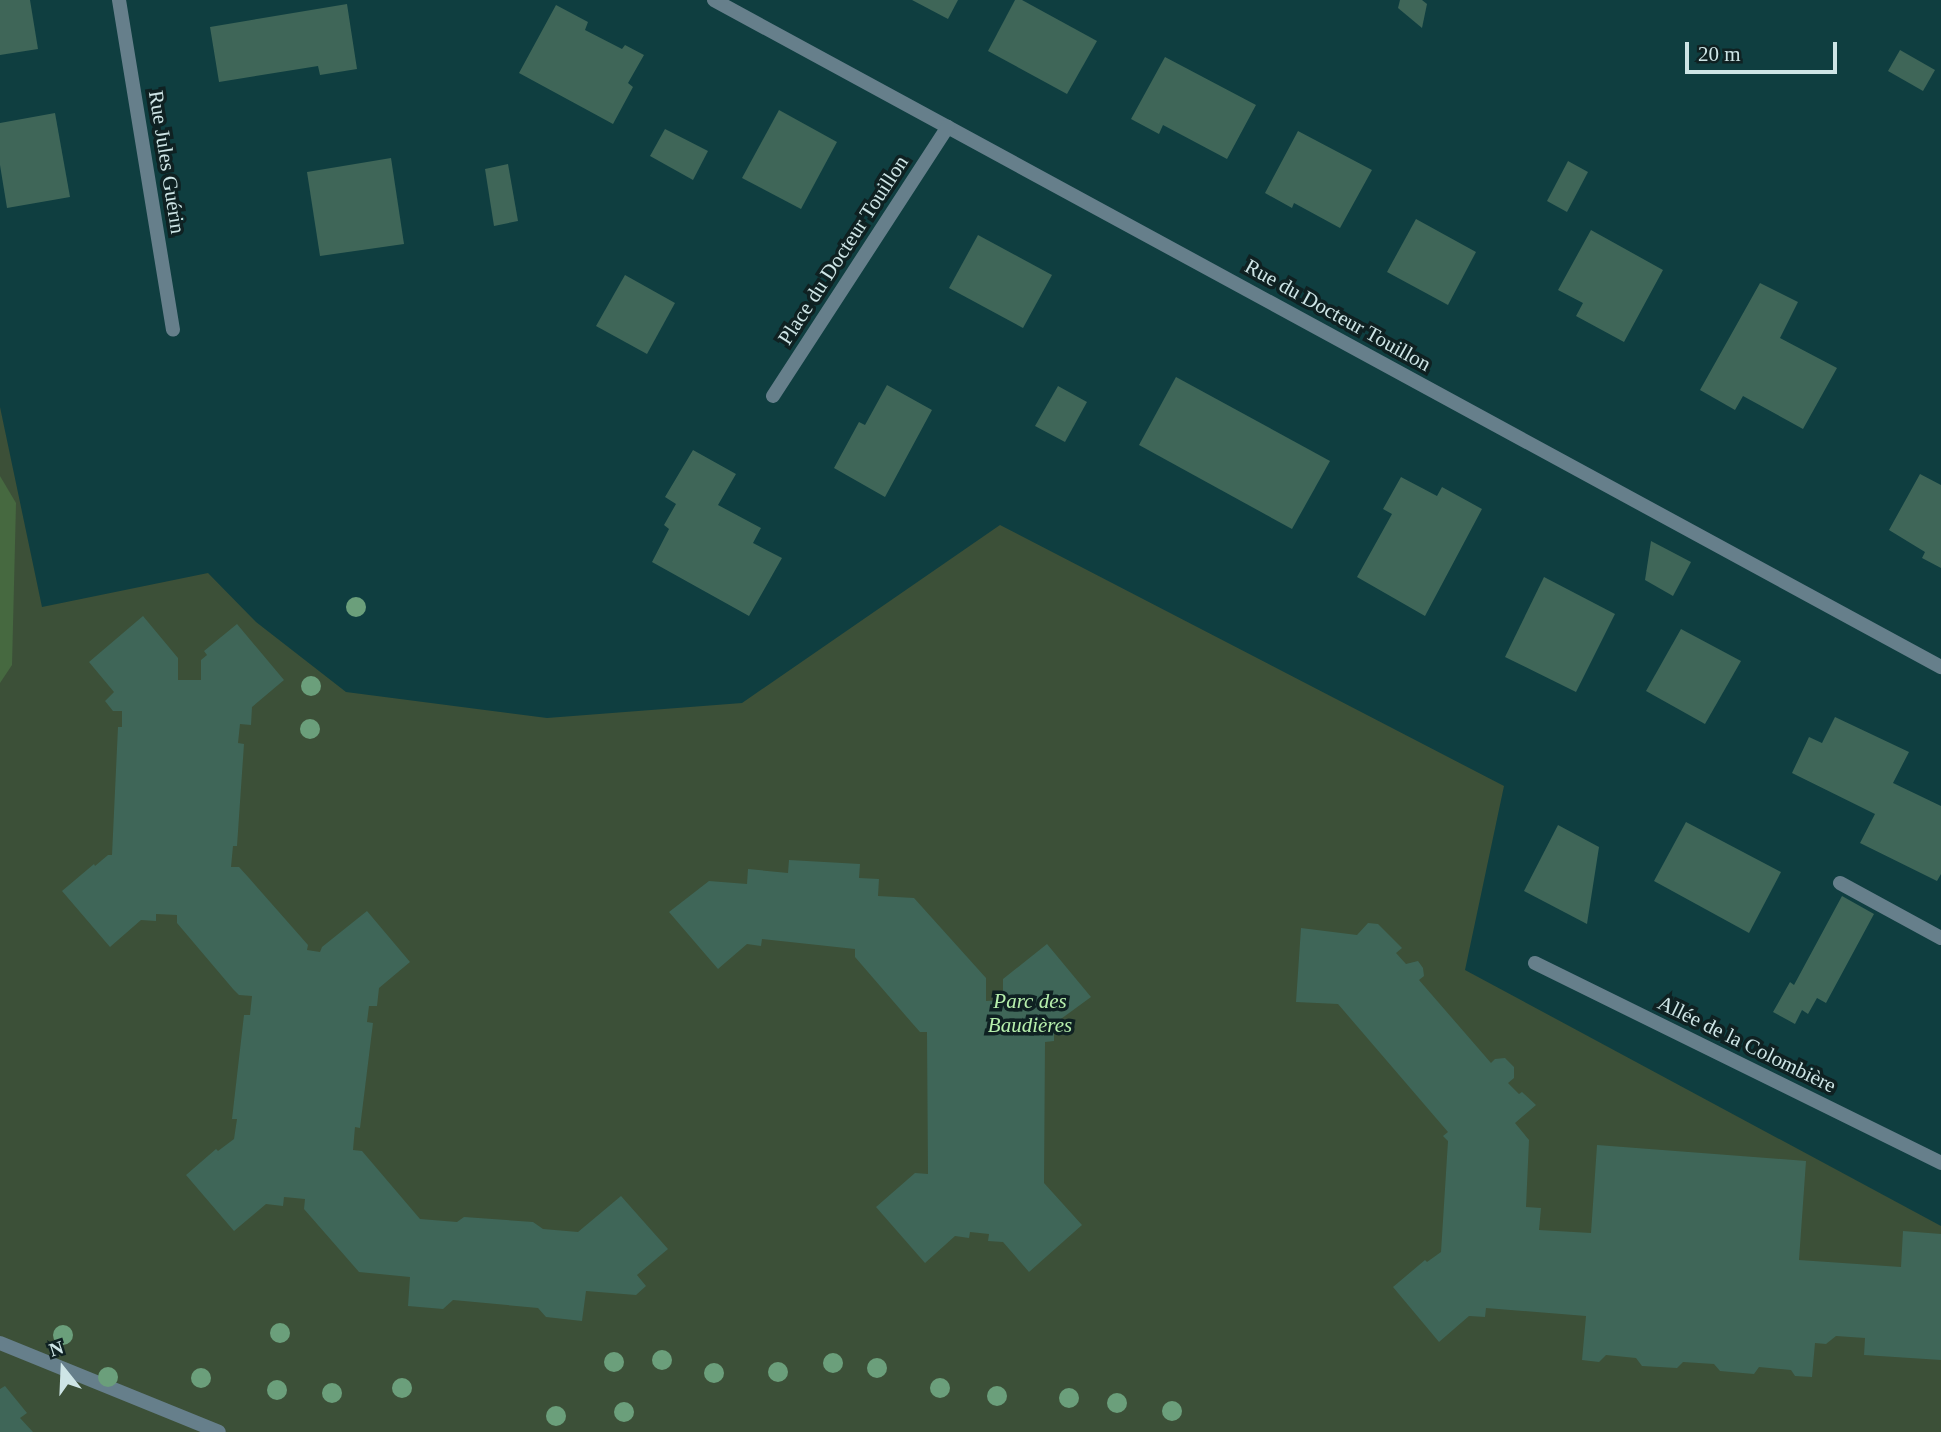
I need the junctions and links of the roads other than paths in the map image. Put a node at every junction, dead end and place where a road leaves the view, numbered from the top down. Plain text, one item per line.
1 (119, 0) edge
2 (714, 0) edge
3 (948, 127) junction
4 (173, 330) dead end
5 (773, 396) dead end
6 (1941, 667) edge
7 (1840, 883) dead end
8 (1941, 938) edge
9 (1535, 963) dead end
10 (1941, 1163) edge
11 (0, 1343) edge
12 (219, 1432) edge

1 - 4 street, Rue Jules Guérin
2 - 3 street, Rue du Docteur Touillon
3 - 5 street, Place du Docteur Touillon
3 - 6 street, Rue du Docteur Touillon
7 - 8 street
9 - 10 street, Allée de la Colombière
11 - 12 street

